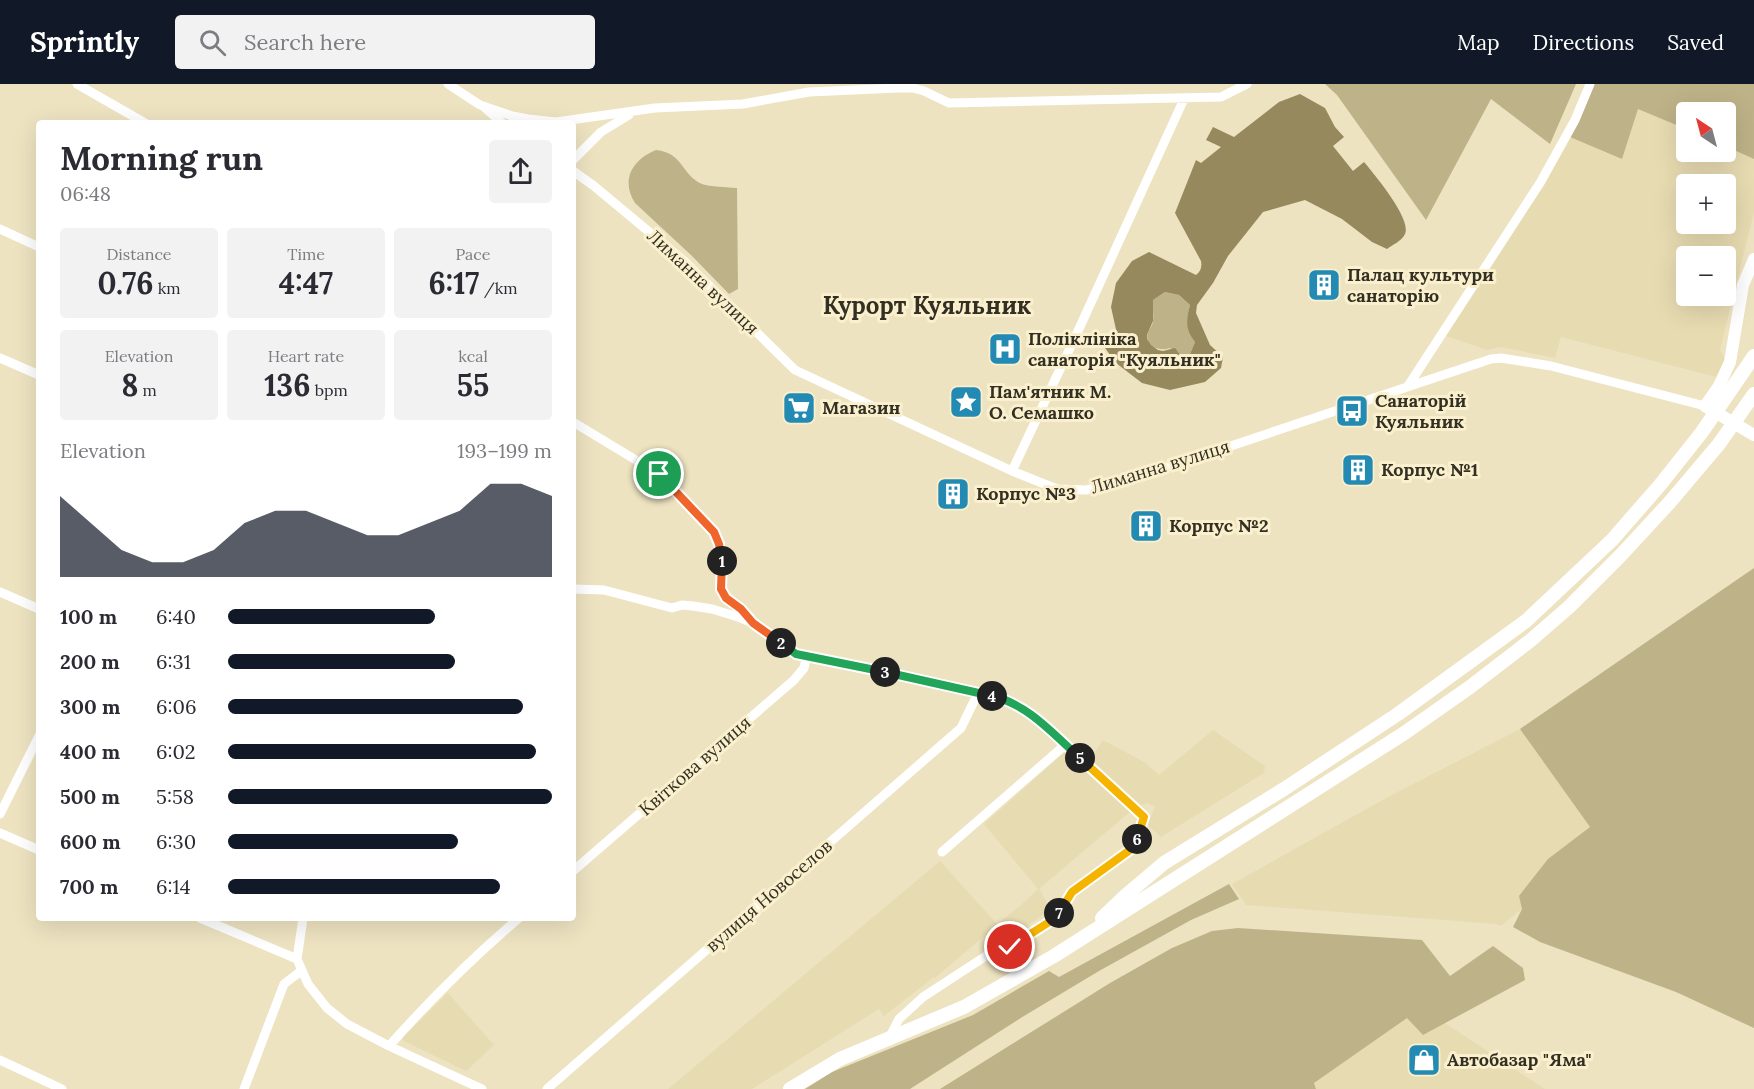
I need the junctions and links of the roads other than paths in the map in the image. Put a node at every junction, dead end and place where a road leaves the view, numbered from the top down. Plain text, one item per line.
1 (77, 84) edge
2 (447, 84) edge
3 (1247, 84) edge
4 (1590, 84) edge
5 (1184, 99) junction
6 (480, 105) junction
7 (633, 112) junction
8 (140, 120) edge
9 (498, 120) edge
10 (541, 120) edge
11 (571, 120) edge
12 (576, 157) edge
13 (576, 173) edge
14 (0, 229) edge
15 (36, 246) edge
16 (1754, 259) edge
17 (1754, 356) edge
18 (0, 358) edge
19 (36, 374) edge
20 (1408, 386) junction
21 (1754, 394) edge
22 (1705, 406) junction
23 (576, 424) edge
24 (1753, 432) edge
25 (1012, 471) junction
26 (576, 589) edge
27 (0, 592) edge
28 (723, 594) junction
29 (36, 608) edge
30 (712, 609) junction
31 (753, 623) junction
32 (802, 652) junction
33 (978, 693) junction
34 (36, 742) edge
35 (1065, 745) junction
36 (0, 814) edge
37 (0, 833) edge
38 (36, 849) edge
39 (942, 852) dead end
40 (576, 868) edge
41 (207, 921) edge
42 (303, 921) edge
43 (516, 921) edge
44 (1088, 933) junction
45 (297, 959) junction
46 (301, 971) junction
47 (889, 1038) junction
48 (389, 1046) junction
49 (0, 1060) edge
50 (62, 1089) edge
51 (244, 1089) edge
52 (482, 1089) edge
53 (547, 1089) edge
54 (790, 1089) edge

1 - 8 street
2 - 6 street
3 - 5 street
4 - 20 street
5 - 7 street
5 - 25 street
6 - 9 street
6 - 10 street
7 - 11 street
7 - 12 street
13 - 25 street, Лиманна вулиця
14 - 15 street
16 - 22 main road
17 - 44 highway
18 - 19 street
20 - 22 street, Лиманна вулиця
20 - 25 street, Лиманна вулиця
21 - 44 highway
22 - 24 main road, Лиманна вулиця
23 - 28 street
26 - 30 street
27 - 29 street
28 - 30 street
28 - 31 street
30 - 31 street
31 - 32 street
32 - 33 street
32 - 40 street, Квіткова вулиця
33 - 35 street
33 - 53 street, вулиця Новоселов
34 - 36 street
35 - 39 street
35 - 47 street
37 - 38 street
41 - 45 street
42 - 45 street
43 - 48 street
44 - 47 highway
45 - 46 street
46 - 48 street
46 - 51 street
47 - 54 highway
48 - 52 street
49 - 50 street

